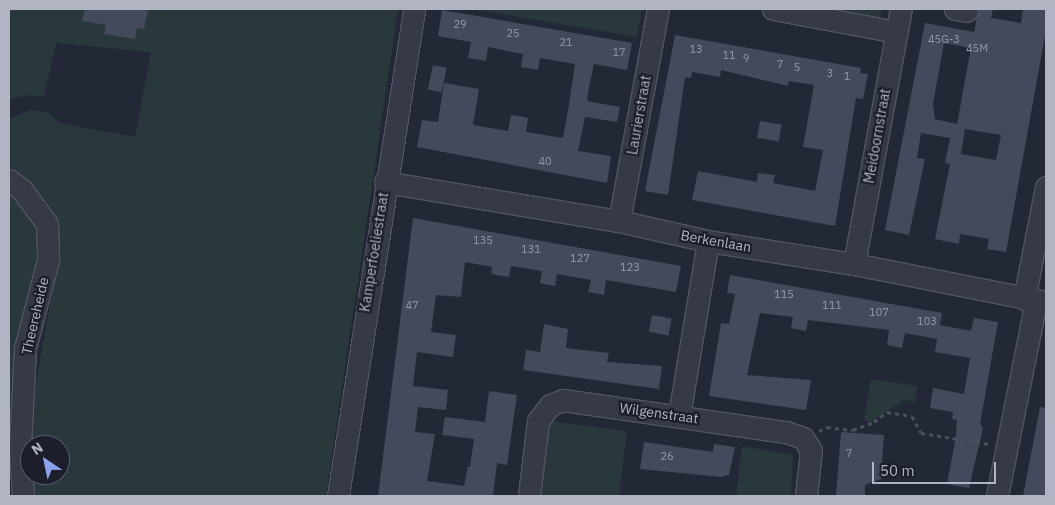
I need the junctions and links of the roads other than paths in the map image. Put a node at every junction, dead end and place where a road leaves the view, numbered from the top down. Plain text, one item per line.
1 (414, 9) edge
2 (658, 9) edge
3 (772, 9) edge
4 (901, 9) edge
5 (897, 32) junction
6 (9, 180) edge
7 (385, 182) junction
8 (1046, 187) edge
9 (619, 221) junction
10 (708, 241) junction
11 (854, 264) junction
12 (1035, 301) edge
13 (679, 416) junction
14 (23, 496) edge
15 (338, 496) edge
16 (529, 496) edge
17 (806, 496) edge
18 (997, 496) edge

1 - 7 street, Kamperfoeliestraat
2 - 9 street, Laurierstraat
3 - 5 street
4 - 5 street, Meidoornstraat
5 - 11 street, Meidoornstraat
6 - 14 street, Theereheide
7 - 9 street, Berkenlaan
7 - 15 street, Kamperfoeliestraat
8 - 12 street
9 - 10 street, Berkenlaan
10 - 11 street, Berkenlaan
10 - 13 street
11 - 12 street, Berkenlaan
12 - 18 street
13 - 16 street, Wilgenstraat
13 - 17 street, Wilgenstraat

